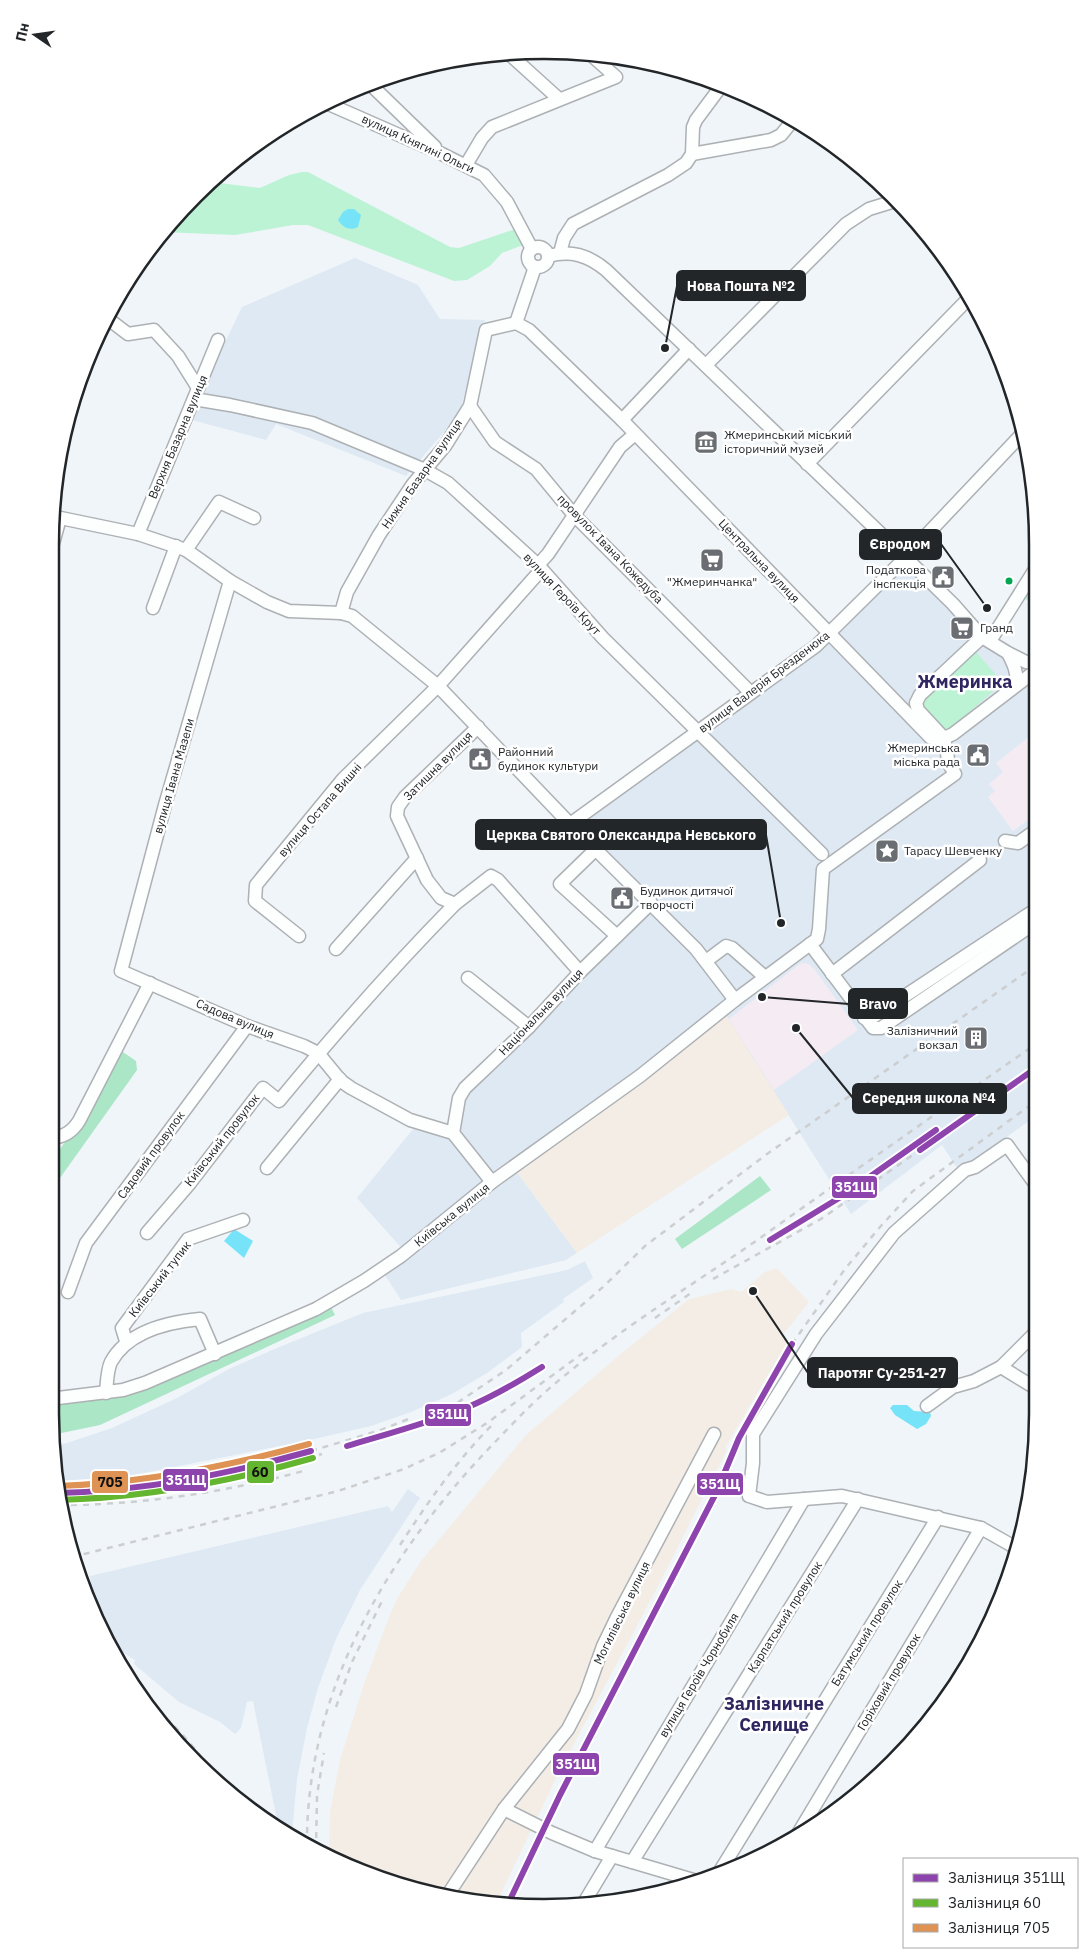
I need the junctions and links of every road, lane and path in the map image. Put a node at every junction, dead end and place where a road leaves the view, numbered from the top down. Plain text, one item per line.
1 (516, 60) edge
2 (599, 62) edge
3 (376, 90) edge
4 (717, 91) edge
5 (559, 99) junction
6 (335, 107) edge
7 (789, 125) edge
8 (440, 152) junction
9 (692, 154) junction
10 (466, 164) junction
11 (889, 203) edge
12 (532, 249) junction
13 (554, 254) junction
14 (533, 266) junction
15 (965, 302) edge
16 (114, 320) edge
17 (516, 323) junction
18 (218, 340) dead end
19 (689, 349) junction
20 (706, 365) junction
21 (196, 394) junction
22 (470, 406) junction
23 (622, 420) junction
24 (635, 434) junction
25 (1018, 439) edge
26 (807, 464) junction
27 (426, 470) junction
28 (574, 515) junction
29 (60, 518) edge
30 (254, 518) dead end
31 (138, 534) junction
32 (181, 548) junction
33 (905, 557) junction
34 (540, 568) junction
35 (1029, 578) edge
36 (230, 581) junction
37 (153, 608) dead end
38 (341, 613) junction
39 (830, 634) junction
40 (986, 639) junction
41 (1008, 652) junction
42 (1029, 663) edge
43 (1029, 676) edge
44 (1016, 685) junction
45 (438, 686) junction
46 (751, 693) junction
47 (478, 727) junction
48 (698, 731) junction
49 (944, 738) junction
50 (570, 824) junction
51 (1029, 835) edge
52 (1005, 841) dead end
53 (596, 849) junction
54 (822, 854) dead end
55 (417, 858) junction
56 (980, 860) dead end
57 (651, 903) junction
58 (454, 904) junction
59 (1029, 914) edge
60 (1029, 927) edge
61 (298, 936) dead end
62 (617, 936) junction
63 (810, 944) junction
64 (336, 949) dead end
65 (706, 961) junction
66 (121, 971) joint
67 (580, 972) junction
68 (832, 974) junction
69 (765, 977) junction
70 (468, 978) dead end
71 (150, 982) junction
72 (736, 1000) junction
73 (864, 1018) junction
74 (247, 1026) junction
75 (530, 1027) junction
76 (318, 1053) junction
77 (340, 1079) junction
78 (453, 1133) junction
79 (59, 1136) edge
80 (266, 1168) dead end
81 (1029, 1175) edge
82 (492, 1182) junction
83 (243, 1220) dead end
84 (147, 1234) dead end
85 (68, 1292) dead end
86 (1029, 1339) edge
87 (126, 1341) junction
88 (215, 1354) junction
89 (1001, 1366) junction
90 (1029, 1384) edge
91 (106, 1393) junction
92 (59, 1398) edge
93 (927, 1406) dead end
94 (714, 1434) dead end
95 (804, 1499) junction
96 (858, 1499) junction
97 (938, 1517) junction
98 (981, 1528) junction
99 (1012, 1544) edge
100 (504, 1809) junction
101 (804, 1823) edge
102 (594, 1851) junction
103 (612, 1856) junction
104 (632, 1862) junction
105 (724, 1864) edge
106 (686, 1878) edge
107 (451, 1890) edge
108 (587, 1897) edge

1 - 5 street
2 - 5 street
3 - 8 street
4 - 9 street
5 - 10 street
6 - 8 street, вулиця Княгині Ольги
7 - 9 street
8 - 10 street, вулиця Княгині Ольги
9 - 13 street
10 - 12 street, вулиця Княгині Ольги
11 - 20 street
12 - 13 street
12 - 14 street
13 - 14 street
13 - 19 street
14 - 17 street
15 - 26 street
16 - 21 street
17 - 22 street, Нижня Базарна вулиця
17 - 23 street, Центральна вулиця
18 - 21 street, Верхня Базарна вулиця
19 - 20 street
19 - 23 street
20 - 26 street
21 - 27 street, вулиця Героїв Крут
21 - 31 street, Верхня Базарна вулиця
22 - 27 street, Нижня Базарна вулиця
22 - 28 street, провулок Івана Кожедуба
23 - 24 street, Центральна вулиця
24 - 28 street
24 - 39 street, Центральна вулиця
25 - 33 street, вулиця Валерія Брезденюка
26 - 33 street
27 - 34 street, вулиця Героїв Крут
27 - 38 street, Нижня Базарна вулиця
28 - 34 street
28 - 46 street, провулок Івана Кожедуба
29 - 31 street
30 - 32 street
31 - 32 street
32 - 36 street
32 - 37 street
33 - 39 street, вулиця Валерія Брезденюка
33 - 40 street
34 - 45 street
34 - 48 street, вулиця Героїв Крут
35 - 40 street
36 - 38 street
36 - 66 street, вулиця Івана Мазепи
38 - 45 street
39 - 46 street, вулиця Валерія Брезденюка
39 - 49 street, Центральна вулиця
40 - 41 street
40 - 49 street
41 - 42 street
41 - 44 street
43 - 44 street
44 - 49 street
45 - 47 street
45 - 61 street, вулиця Остапа Вишні
46 - 48 street, вулиця Валерія Брезденюка
47 - 50 street
47 - 55 street, Затишна вулиця
48 - 50 street, вулиця Валерія Брезденюка
48 - 54 street, вулиця Героїв Крут
49 - 63 street
50 - 53 street
51 - 52 street
53 - 57 street
53 - 62 street
55 - 58 street, Затишна вулиця
55 - 64 street
56 - 68 street
57 - 62 street, Національна вулиця
57 - 65 street
58 - 67 street
58 - 76 street
59 - 73 street
60 - 73 street
62 - 67 street, Національна вулиця
63 - 68 street
63 - 69 street, Київська вулиця
65 - 69 street
65 - 72 street
66 - 71 street, Садова вулиця
67 - 75 street, Національна вулиця
68 - 73 street
69 - 72 street, Київська вулиця
70 - 75 street
71 - 74 street, Садова вулиця
71 - 79 street
72 - 82 street, Київська вулиця
74 - 76 street, Садова вулиця
74 - 85 street, Садовий провулок
75 - 78 street, Національна вулиця
76 - 77 street, Садова вулиця
76 - 84 street, Київський провулок
77 - 78 street, Садова вулиця
77 - 80 street
78 - 82 street
81 - 95 street
82 - 88 street, Київська вулиця
83 - 87 street, Київський тупик
86 - 89 street
87 - 88 street
87 - 91 street
88 - 91 street, Київська вулиця
89 - 90 street
89 - 93 street
91 - 92 street, Київська вулиця
94 - 100 street, Могилівська вулиця
95 - 96 street
95 - 102 street, вулиця Героїв Чорнобиля
96 - 97 street
96 - 104 street, Карпатський провулок
97 - 98 street
97 - 105 street, Батумський провулок
98 - 99 street
98 - 101 street, Горіховий провулок
100 - 102 street
100 - 107 street, Могилівська вулиця
102 - 103 street
103 - 104 street
103 - 108 street
104 - 106 street

